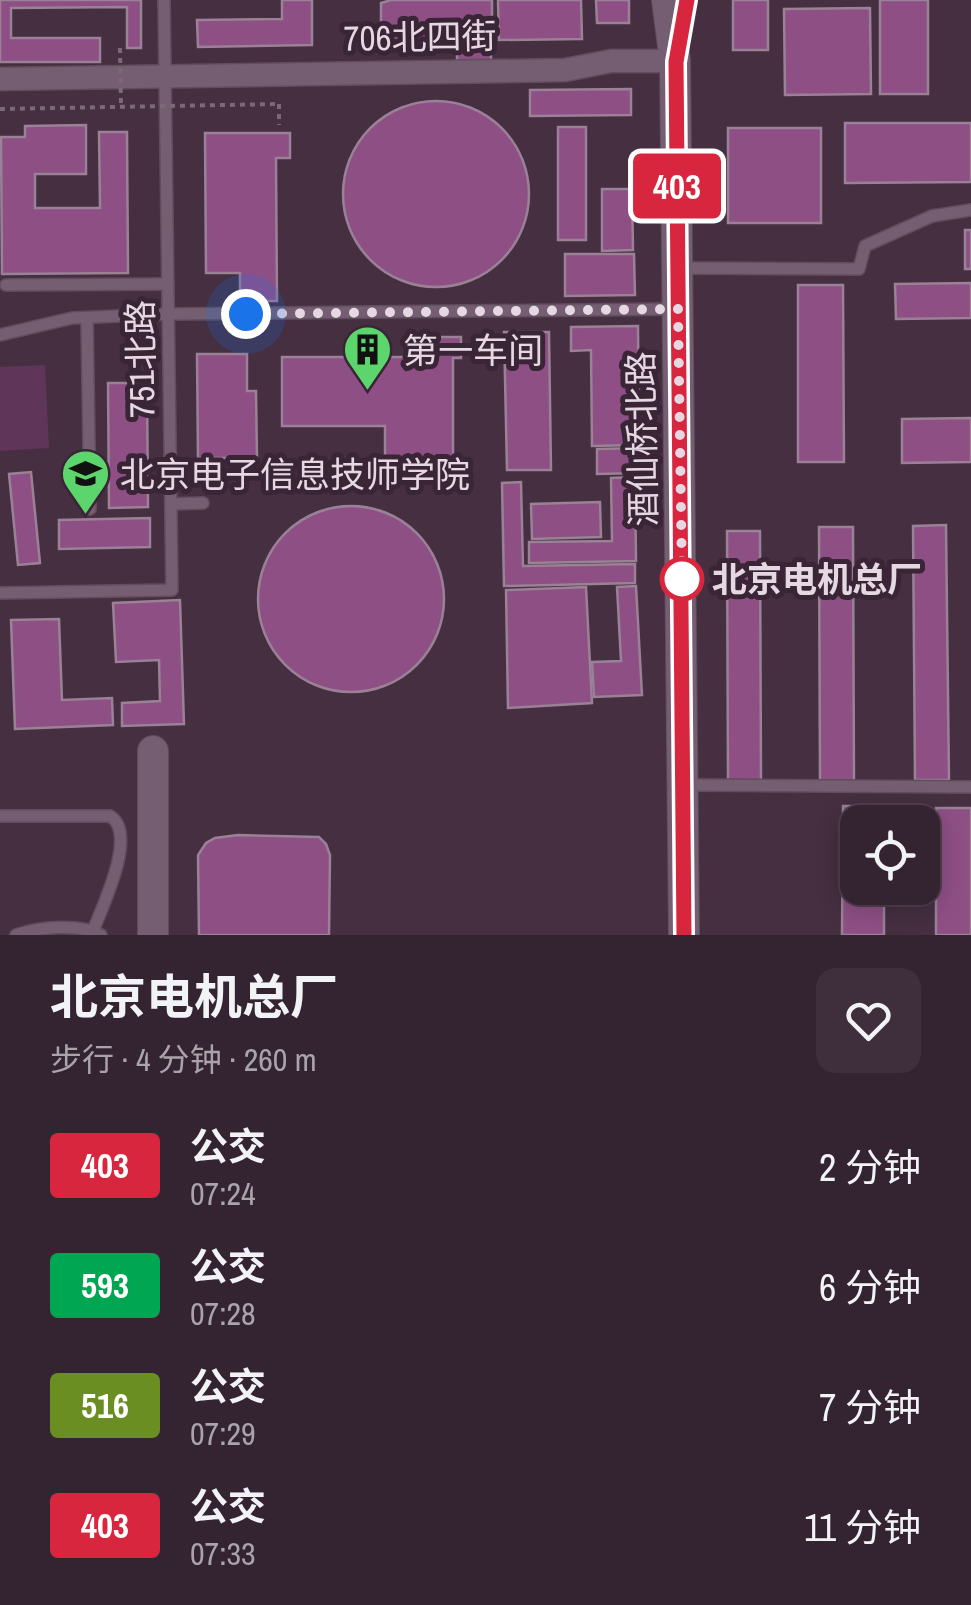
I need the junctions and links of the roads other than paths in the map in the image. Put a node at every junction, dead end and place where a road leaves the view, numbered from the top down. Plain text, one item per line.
1 (164, 0) edge
2 (668, 0) edge
3 (687, 0) edge
4 (676, 62) junction
5 (164, 76) junction
6 (0, 79) edge
7 (971, 210) edge
8 (678, 268) junction
9 (168, 284) junction
10 (6, 285) dead end
11 (678, 309) junction
12 (168, 314) junction
13 (88, 318) junction
14 (0, 335) edge
15 (171, 504) junction
16 (203, 504) dead end
17 (90, 509) dead end
18 (0, 593) edge
19 (152, 751) dead end
20 (684, 785) junction
21 (971, 787) edge
22 (0, 816) edge
23 (97, 933) edge
24 (16, 935) edge
25 (153, 935) edge
26 (684, 935) edge

1 - 5 lane, 751北路
2 - 4 street, 酒仙桥北路
3 - 4 street, 酒仙桥北路
4 - 5 street, 706北四街
4 - 8 street, 酒仙桥北路
5 - 6 street, 706北四街
5 - 9 lane, 751北路
7 - 8 lane
8 - 11 street, 酒仙桥北路
9 - 10 lane
9 - 12 lane, 751北路
11 - 12 lane
11 - 20 street, 酒仙桥北路
12 - 13 lane
12 - 15 lane, 751北路
13 - 14 lane
13 - 17 lane
15 - 16 lane
15 - 18 lane, 751北路
19 - 25 street
20 - 21 lane
20 - 26 street, 酒仙桥北路
22 - 23 lane
23 - 24 lane

